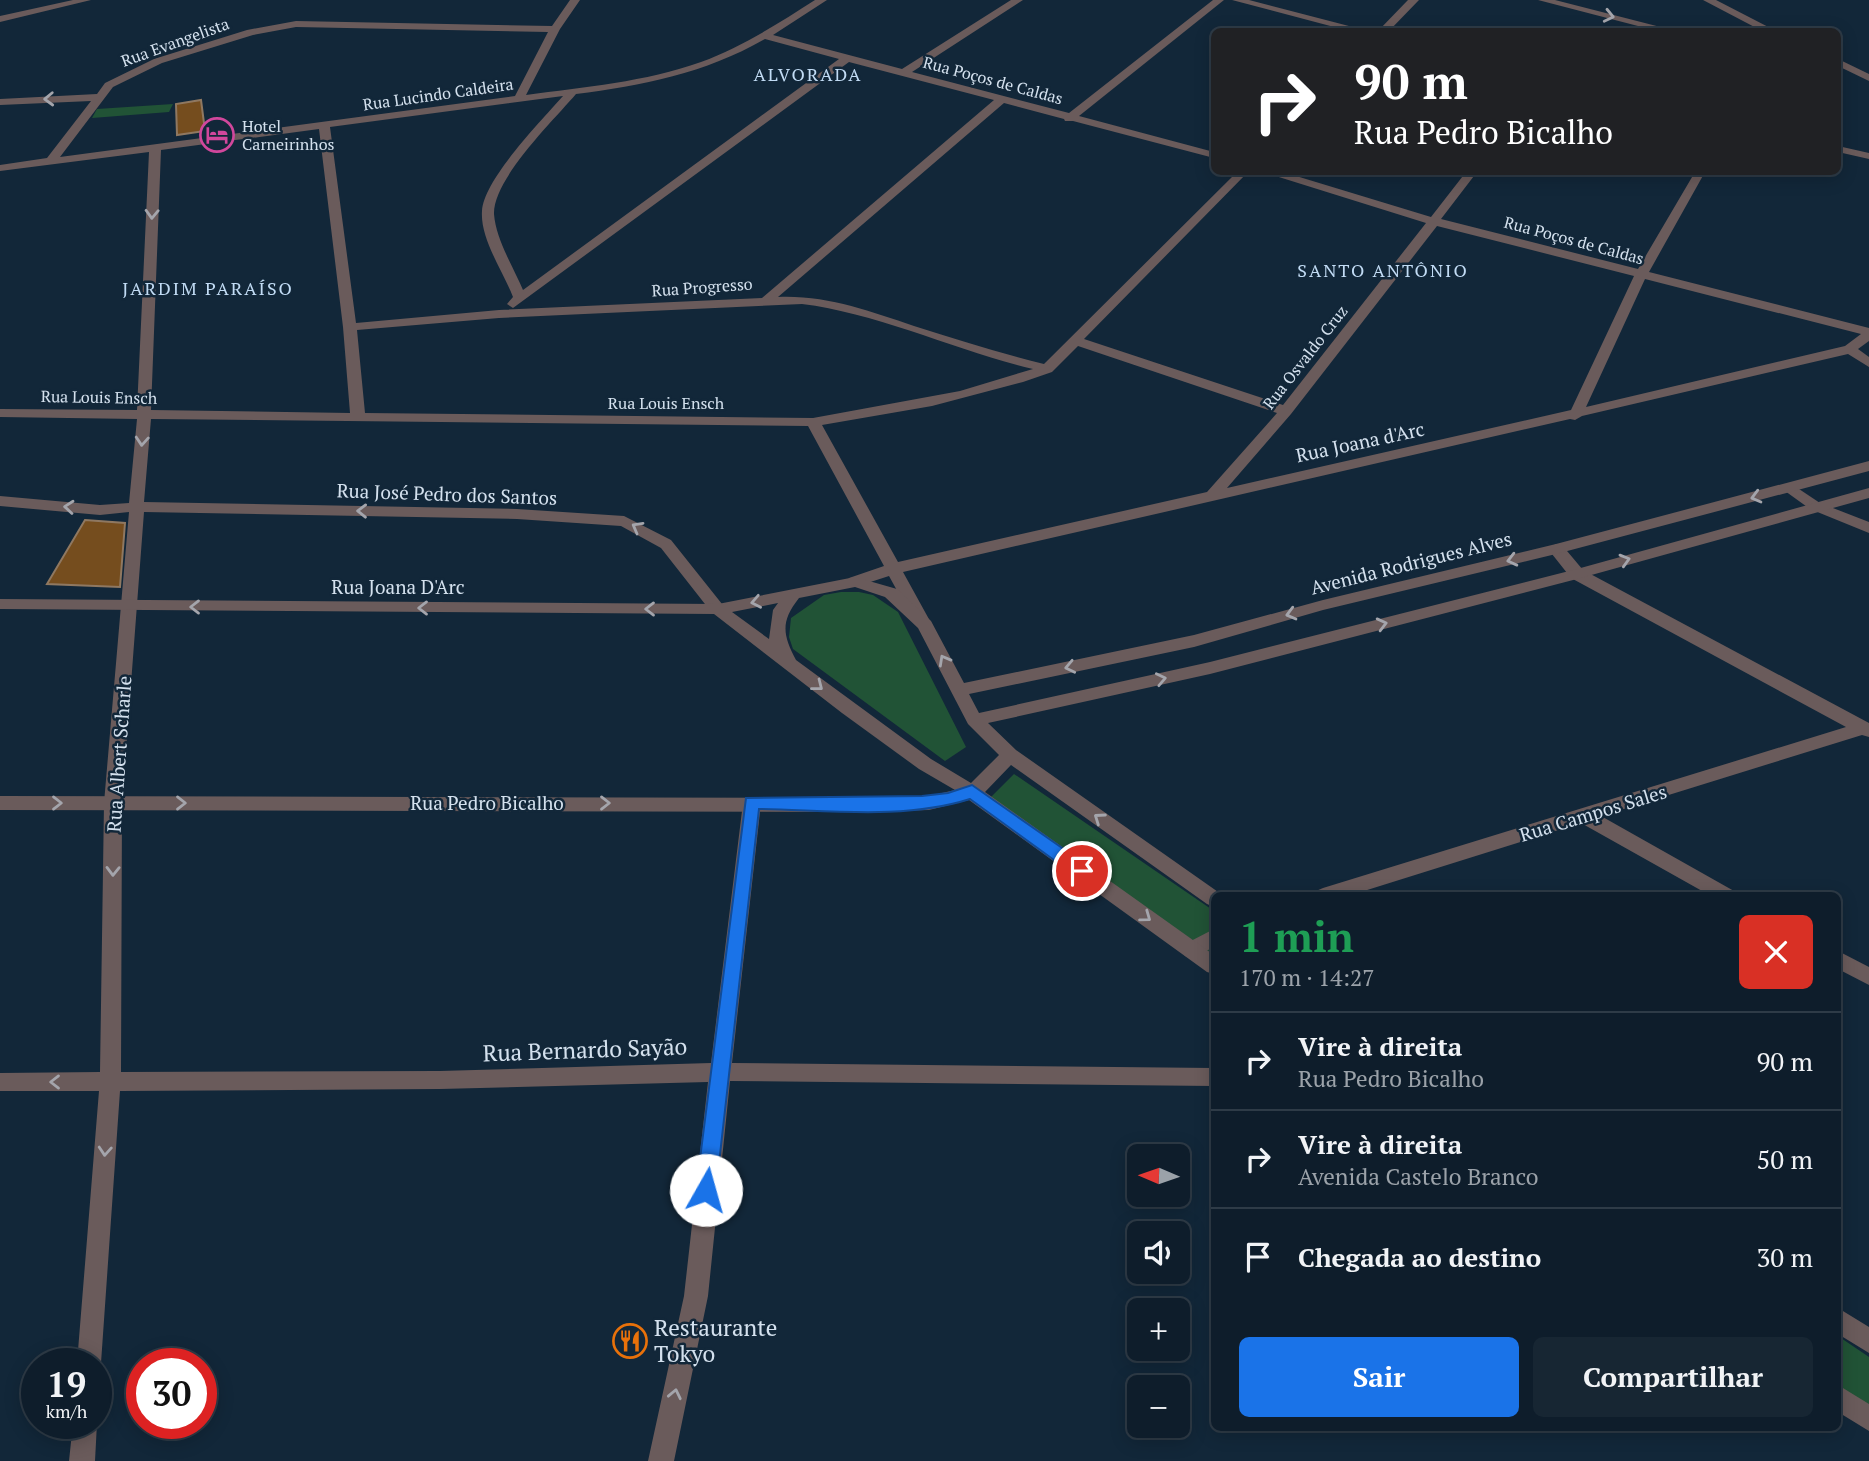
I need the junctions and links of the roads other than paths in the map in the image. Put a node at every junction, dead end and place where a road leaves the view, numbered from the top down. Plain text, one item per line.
1 (86, 0) edge
2 (575, 0) edge
3 (822, 0) edge
4 (1018, 0) edge
5 (1219, 0) edge
6 (1237, 0) edge
7 (1414, 0) edge
8 (1543, 0) edge
9 (1708, 0) edge
10 (1732, 3) dead end
11 (1720, 6) junction
12 (0, 19) edge
13 (1351, 28) edge
14 (1386, 28) edge
15 (1658, 28) edge
16 (1765, 28) edge
17 (555, 29) junction
18 (764, 36) junction
19 (847, 58) junction
20 (1841, 66) edge
21 (1869, 68) edge
22 (1856, 72) junction
23 (902, 74) junction
24 (1869, 78) edge
25 (572, 92) junction
26 (99, 97) junction
27 (519, 98) junction
28 (1000, 101) junction
29 (0, 102) edge
30 (1069, 119) junction
31 (324, 127) junction
32 (155, 146) junction
33 (1841, 150) edge
34 (1211, 154) edge
35 (1869, 156) edge
36 (52, 159) junction
37 (0, 168) edge
38 (1240, 175) edge
39 (1283, 175) edge
40 (1470, 175) edge
41 (1698, 175) edge
42 (1433, 221) junction
43 (1640, 276) junction
44 (520, 298) junction
45 (767, 300) junction
46 (499, 314) junction
47 (350, 327) junction
48 (1869, 333) edge
49 (1077, 341) junction
50 (1850, 349) junction
51 (1869, 363) edge
52 (1047, 369) junction
53 (1286, 411) junction
54 (0, 413) edge
55 (144, 414) junction
56 (1575, 416) junction
57 (358, 418) junction
58 (813, 422) junction
59 (1869, 466) edge
60 (1790, 488) junction
61 (1869, 493) edge
62 (1213, 494) junction
63 (0, 501) edge
64 (1815, 506) junction
65 (137, 507) junction
66 (1869, 528) edge
67 (1556, 549) junction
68 (892, 569) junction
69 (1577, 574) junction
70 (855, 582) junction
71 (794, 594) junction
72 (0, 604) edge
73 (130, 607) junction
74 (719, 609) junction
75 (925, 625) junction
76 (1194, 641) junction
77 (790, 664) junction
78 (1210, 668) junction
79 (961, 690) junction
80 (974, 720) junction
81 (1866, 729) edge
82 (1010, 755) junction
83 (972, 792) junction
84 (0, 803) edge
85 (113, 803) junction
86 (752, 803) junction
87 (1585, 816) junction
88 (1336, 892) edge
89 (1720, 892) edge
90 (1211, 897) edge
91 (1211, 939) edge
92 (1192, 950) junction
93 (1841, 961) edge
94 (1211, 964) edge
95 (1869, 977) edge
96 (720, 1072) junction
97 (1211, 1077) edge
98 (0, 1082) edge
99 (110, 1083) junction
100 (1841, 1322) edge
101 (1869, 1341) edge
102 (90, 1348) edge
103 (1841, 1399) edge
104 (1869, 1419) edge
105 (84, 1439) edge
106 (82, 1461) edge
107 (661, 1461) edge

1 - 12 street
2 - 17 street
3 - 18 street, Rua Lucindo Caldeira
4 - 23 street
5 - 30 street
6 - 13 street
7 - 14 street
8 -> 15 street
9 - 11 street
10 - 11 street
11 - 16 street
17 - 26 street, Rua Evangelista
17 - 27 street
18 - 19 street, Rua Poços de Caldas
18 - 25 street, Rua Lucindo Caldeira
19 - 23 street, Rua Poços de Caldas
19 - 44 street
20 - 22 street
21 - 22 street
22 - 24 street
23 - 28 street, Rua Poços de Caldas
25 - 27 street, Rua Lucindo Caldeira
25 - 44 street
26 -> 29 street
26 - 36 street, Rua Evangelista
27 - 31 street, Rua Lucindo Caldeira
28 - 30 street, Rua Poços de Caldas
28 - 45 street
30 - 34 street, Rua Poços de Caldas
31 - 32 street, Rua Lucindo Caldeira
31 - 47 street
32 - 36 street, Rua Lucindo Caldeira
32 -> 55 street, Rua Albert Scharle
33 - 35 street
36 - 37 street, Rua Lucindo Caldeira
38 - 49 street, Rua Louis Ensch
39 - 42 street, Rua Poços de Caldas
40 - 42 street, Rua Osvaldo Cruz
41 - 43 street
42 - 43 street, Rua Poços de Caldas
42 - 53 street, Rua Osvaldo Cruz
43 - 48 street, Rua Poços de Caldas
43 - 56 street
44 - 46 street
45 - 46 street, Rua Progresso
45 - 52 street, Rua Progresso
46 - 47 street, Rua Progresso
47 - 57 street
48 - 50 street, Rua Joana d'Arc
49 - 52 street, Rua Louis Ensch
49 - 53 street
50 - 51 street
50 - 56 street, Rua Joana d'Arc
52 - 58 street, Rua Louis Ensch
53 - 62 street, Rua Osvaldo Cruz
54 - 55 street, Rua Louis Ensch
55 - 57 street, Rua Louis Ensch
55 -> 65 street, Rua Albert Scharle
56 - 62 street, Rua Joana d'Arc
57 - 58 street, Rua Louis Ensch
58 - 68 street
59 - 60 street, Avenida Rodrigues Alves
60 - 64 street
60 -> 67 street, Avenida Rodrigues Alves
61 - 64 street
62 - 68 street, Rua Joana d'Arc
65 -> 63 street, Rua José Pedro dos Santos
64 - 66 street
69 -> 64 street
65 - 73 street, Rua Albert Scharle
74 -> 65 street, Rua José Pedro dos Santos
67 - 69 street
67 -> 76 street, Avenida Rodrigues Alves
68 - 70 street, Rua Joana d'Arc
68 - 75 street
78 -> 69 street
69 - 81 street
70 - 71 street, Rua Joana d'Arc
70 - 75 street
71 -> 74 street, Rua Joana D'Arc
71 - 77 street
72 - 73 street, Rua Joana D'Arc
74 -> 73 street, Rua Joana D'Arc
73 - 85 street, Rua Albert Scharle
74 - 77 street, Rua José Pedro dos Santos
79 -> 75 street
76 - 78 street
76 -> 79 street, Avenida Rodrigues Alves
77 -> 83 street, Rua José Pedro dos Santos
80 -> 78 street
79 - 80 street
80 - 82 street
81 - 87 street, Rua Campos Sales
82 - 83 street
90 -> 82 street
83 - 86 street, Rua Pedro Bicalho
83 -> 92 street, Rua José Pedro dos Santos
84 -> 85 street, Rua Pedro Bicalho
85 -> 86 street, Rua Pedro Bicalho
85 -> 99 street, Rua Albert Scharle
86 - 96 street
87 - 88 street, Rua Campos Sales
87 - 89 street
91 - 92 street
92 - 94 street, Rua José Pedro dos Santos
93 - 95 street
96 - 97 street, Rua Bernardo Sayão
96 - 99 street, Rua Bernardo Sayão
107 -> 96 street
99 -> 98 street, Rua Bernardo Sayão
99 -> 102 street, Rua Albert Scharle
100 - 101 street
103 - 104 street
105 - 106 street

